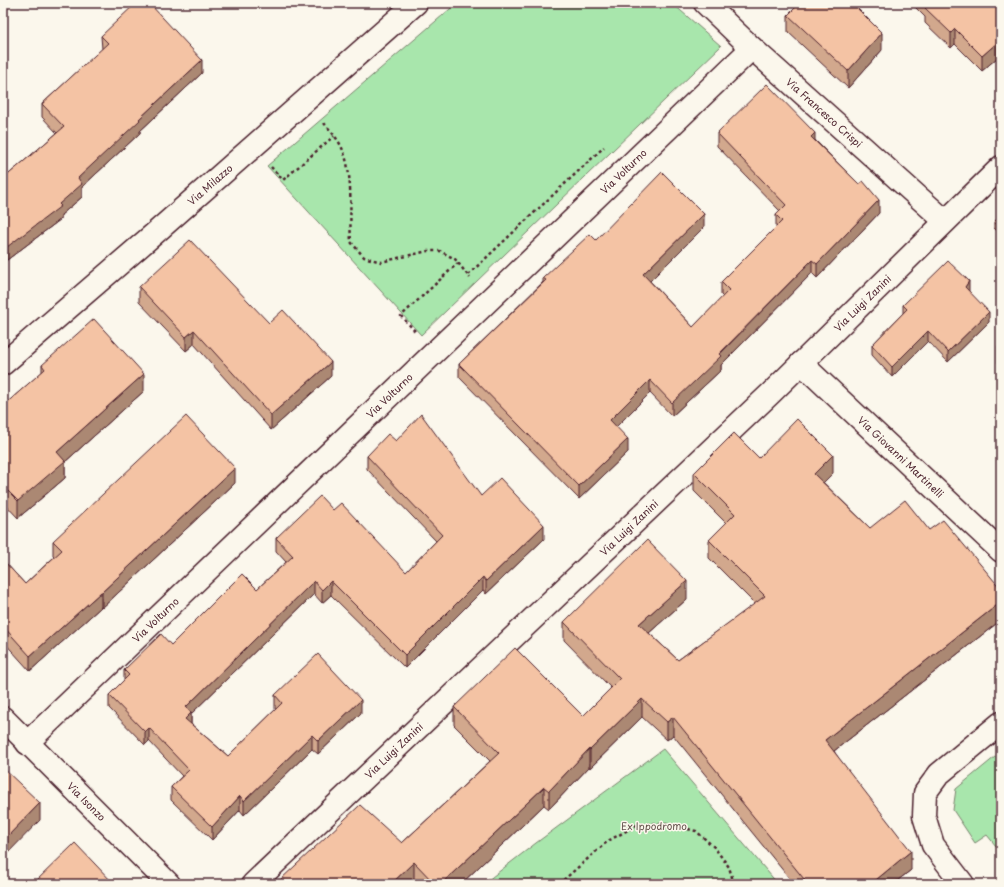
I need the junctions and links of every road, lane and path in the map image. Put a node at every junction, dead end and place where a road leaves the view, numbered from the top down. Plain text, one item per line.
1 (416, 3) edge
2 (705, 3) edge
3 (752, 48) junction
4 (305, 102) junction
5 (334, 136) junction
6 (270, 166) dead end
7 (1001, 167) edge
8 (945, 221) junction
9 (458, 263) junction
10 (472, 280) dead end
11 (435, 352) junction
12 (801, 363) junction
13 (3, 364) edge
14 (1001, 551) edge
15 (3, 718) edge
16 (1001, 723) edge
17 (27, 743) junction
18 (169, 884) edge
19 (253, 884) edge
20 (559, 884) edge
21 (734, 884) edge
22 (963, 884) edge

1 - 4 street, Via Milazzo
2 - 3 street, Via Francesco Crispi
3 - 8 street, Via Francesco Crispi
3 - 11 street, Via Volturno
4 - 5 path
4 - 13 street, Via Milazzo
5 - 6 path
5 - 9 path
7 - 8 street, Via Luigi Zanini
8 - 12 street, Via Luigi Zanini
9 - 10 path
9 - 11 path
11 - 17 street, Via Volturno
12 - 14 street, Via Giovanni Martinelli
12 - 19 street, Via Luigi Zanini
15 - 17 street, Via Isonzo
16 - 22 street
17 - 18 street, Via Isonzo
20 - 21 path

